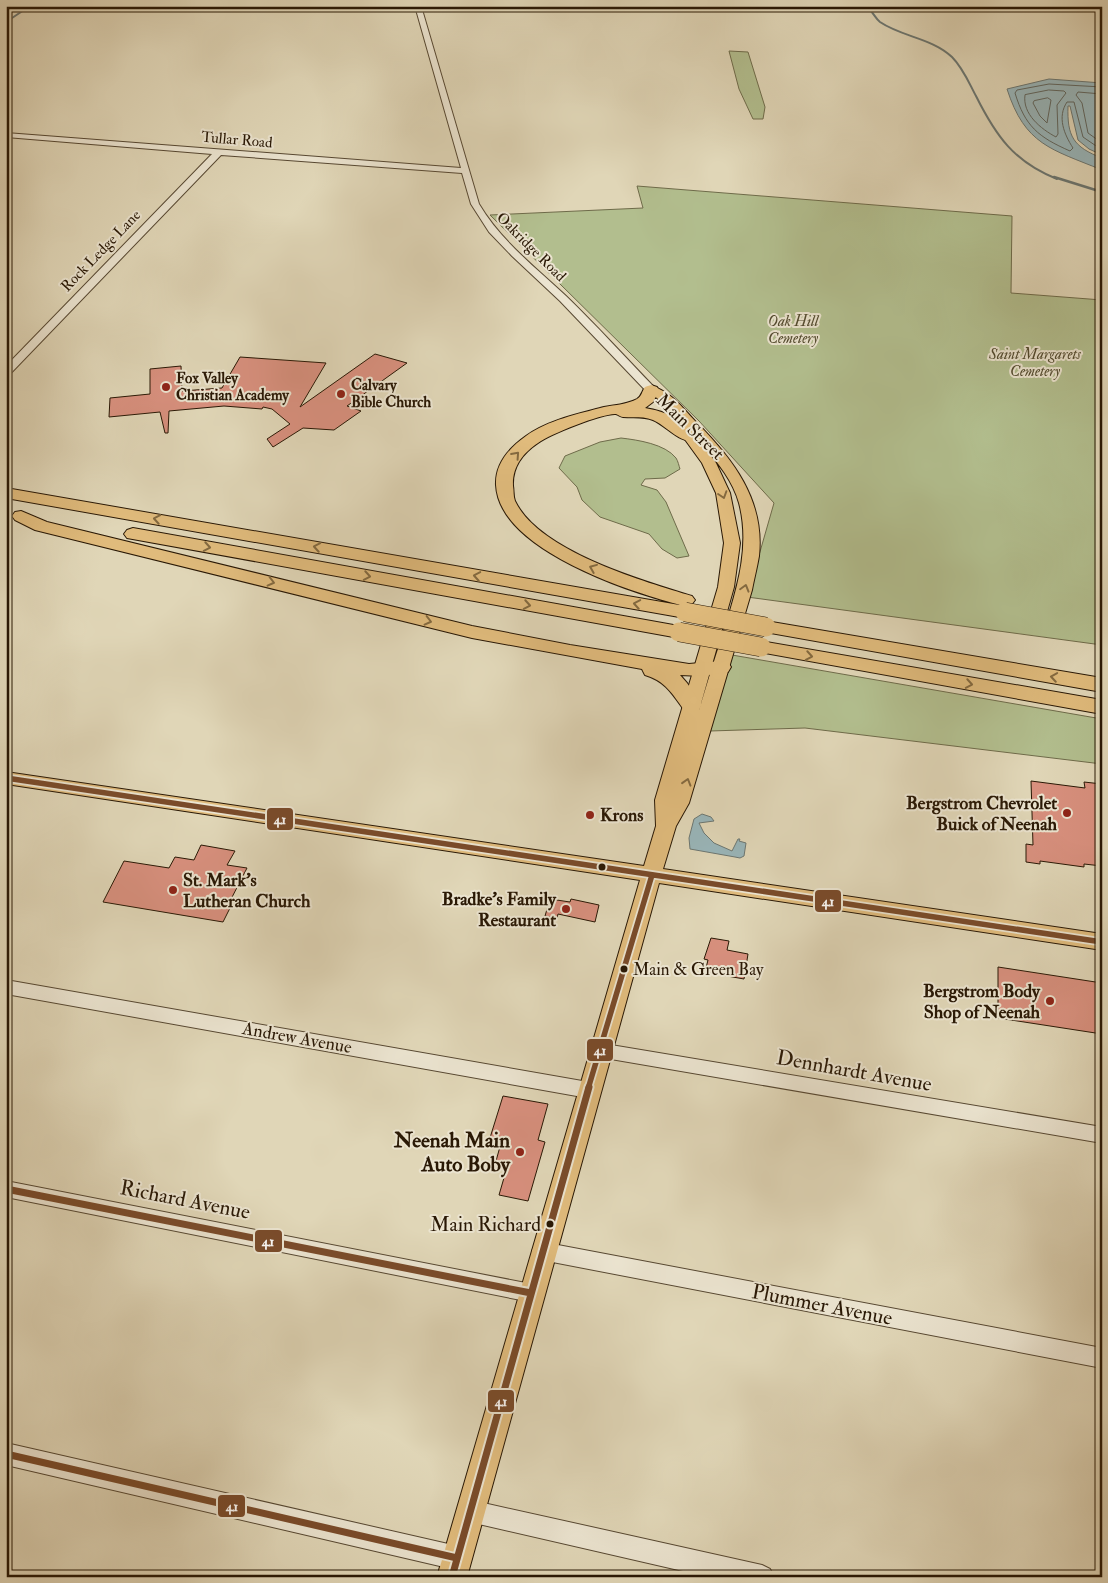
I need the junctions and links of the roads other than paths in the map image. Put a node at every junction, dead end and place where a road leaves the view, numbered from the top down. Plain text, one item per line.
1 (418, 6) edge
2 (6, 135) edge
3 (219, 152) junction
4 (466, 171) junction
5 (7, 369) edge
6 (651, 390) junction
7 (570, 421) junction
8 (690, 438) junction
9 (6, 493) edge
10 (14, 515) edge
11 (687, 607) junction
12 (512, 640) junction
13 (711, 669) junction
14 (1102, 685) edge
15 (691, 706) junction
16 (1102, 707) edge
17 (6, 778) edge
18 (666, 826) junction
19 (652, 875) junction
20 (1102, 942) edge
21 (6, 987) edge
22 (599, 1050) junction
23 (588, 1090) junction
24 (1102, 1135) edge
25 (6, 1189) edge
26 (542, 1251) junction
27 (531, 1293) junction
28 (1102, 1358) edge
29 (6, 1454) edge
30 (470, 1511) junction
31 (454, 1567) edge
32 (762, 1577) edge

1 - 4 street, Oakridge Road
2 - 3 street, Tullar Road
3 - 4 street, Tullar Road
3 - 5 street, Rock Ledge Lane
4 - 6 street, Oakridge Road
6 - 7 highway
6 - 8 main road, Main Street
13 -> 6 main road, Main Street
7 - 8 highway
11 -> 7 highway
8 -> 13 main road, Main Street
11 -> 9 highway
10 -> 12 highway
10 -> 16 highway, bridge
14 -> 11 highway, bridge
12 - 13 highway
12 - 15 highway
13 - 15 main road, Main Street
18 -> 13 main road, Main Street
15 - 18 main road, Main Street
17 - 19 main road
18 - 19 main road, Main Street
19 - 20 main road
19 - 22 main road, Main Street
21 - 23 street, Andrew Avenue
22 - 23 main road, Main Street
22 - 24 street, Dennhardt Avenue
23 - 26 main road, Main Street
25 - 27 street, Richard Avenue
26 - 27 main road, Main Street
26 - 28 street, Plummer Avenue
27 - 30 main road, Main Street
29 - 31 street
30 - 31 main road, Main Street
30 - 32 street

